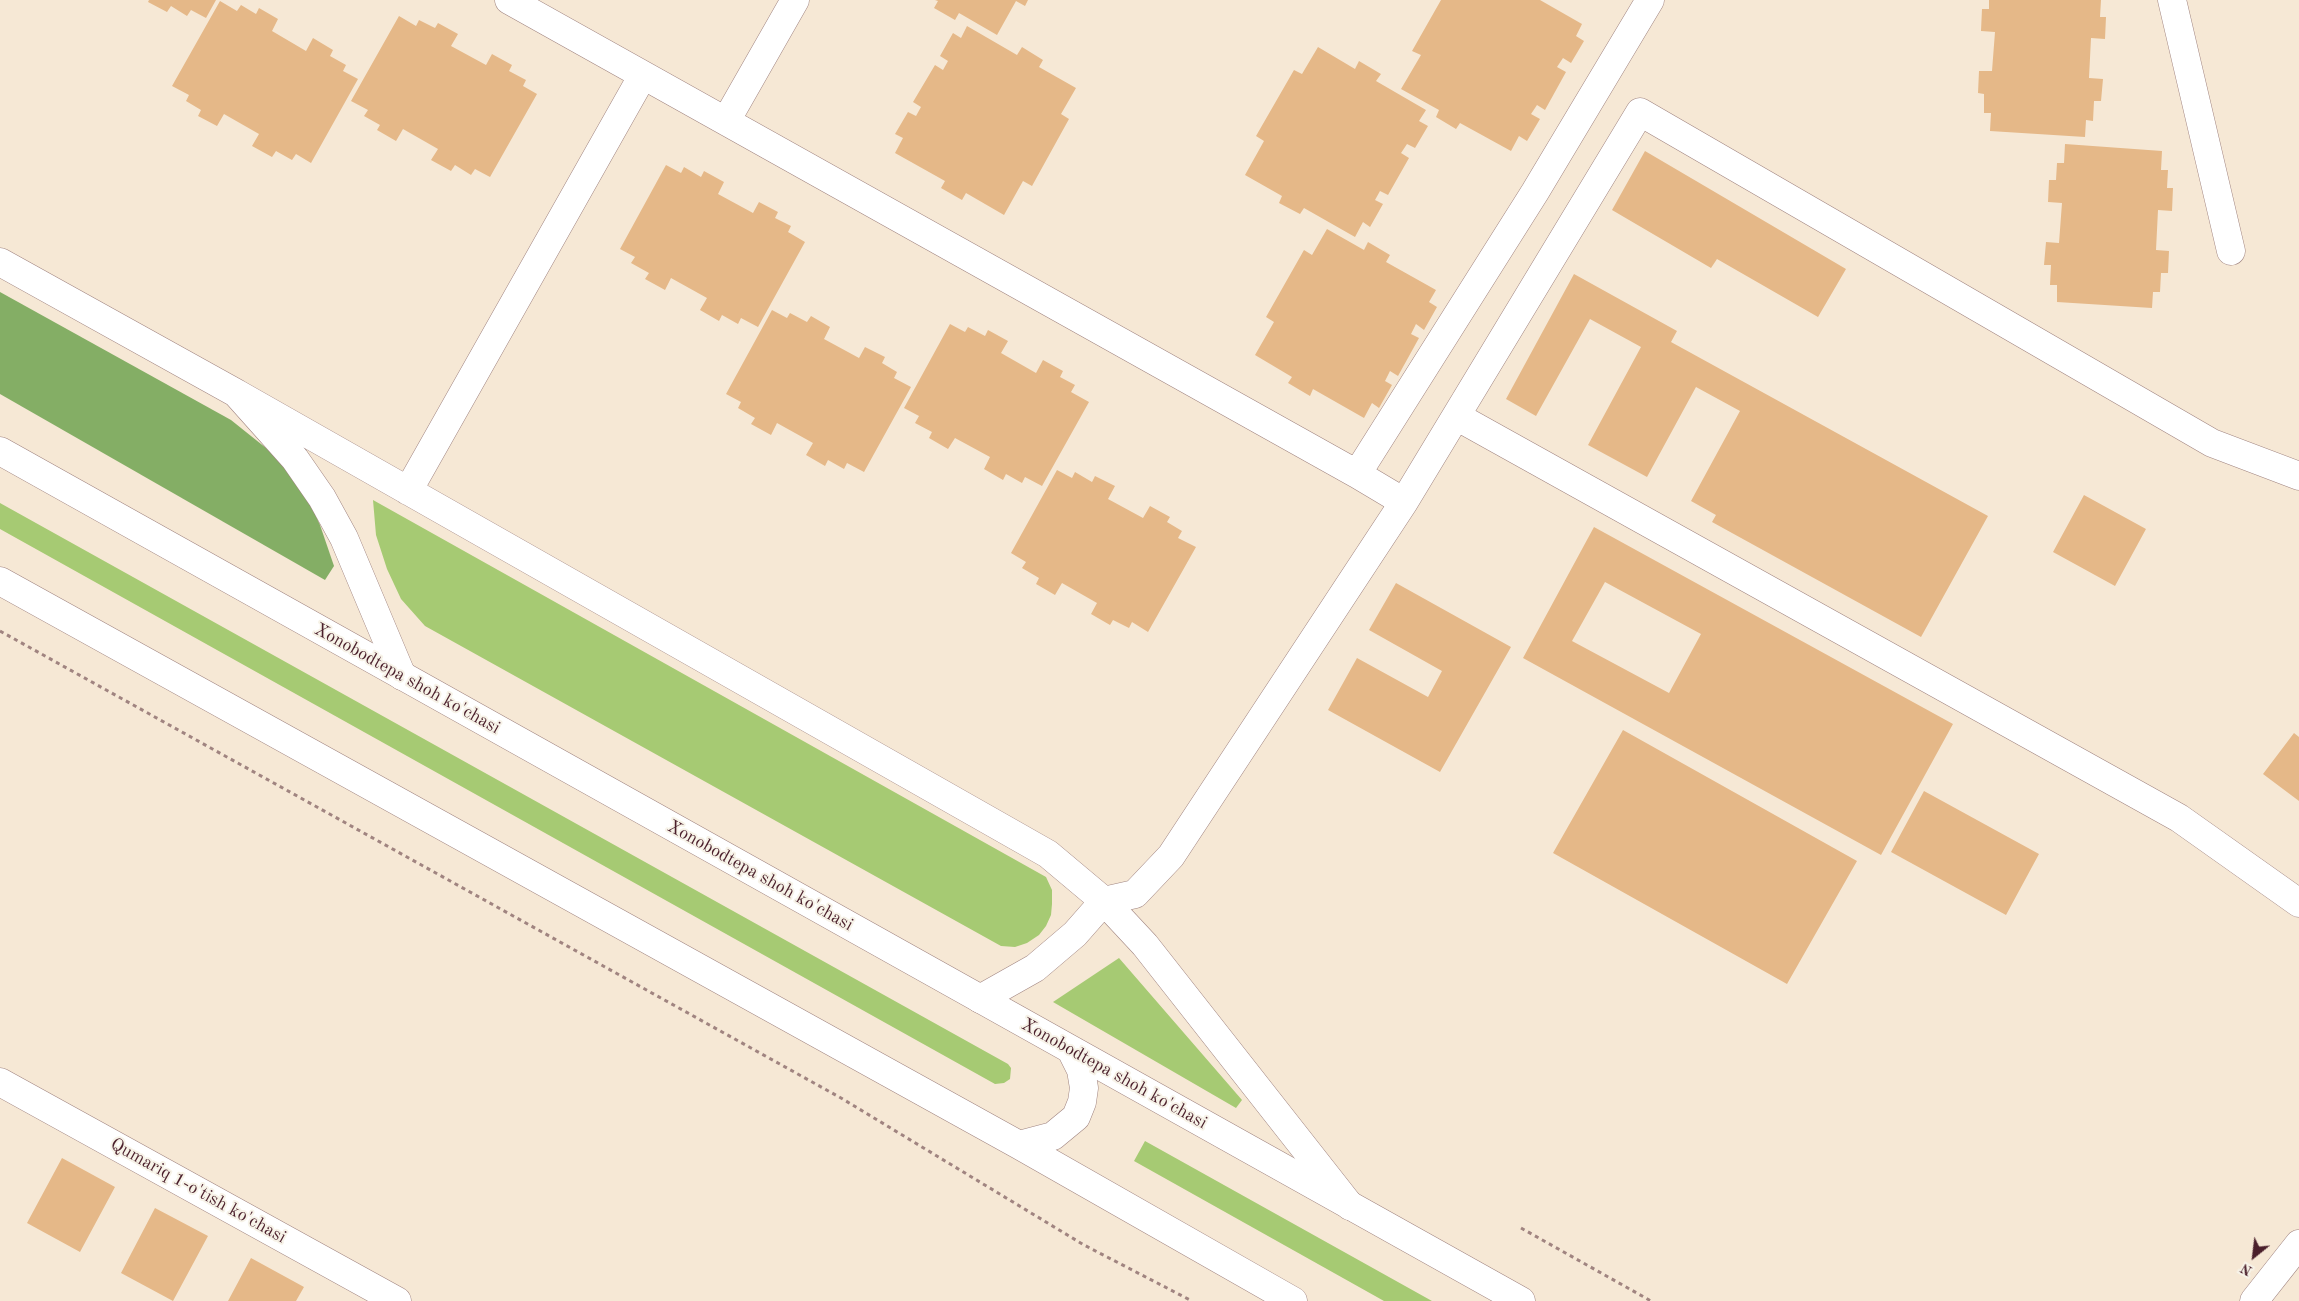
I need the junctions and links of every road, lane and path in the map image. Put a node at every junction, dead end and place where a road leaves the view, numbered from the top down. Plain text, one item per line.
1 (509, 0) edge
2 (795, 0) edge
3 (1650, 0) edge
4 (2172, 0) edge
5 (643, 75) junction
6 (726, 121) junction
7 (2231, 251) dead end
8 (0, 262) edge
9 (236, 393) junction
10 (1456, 416) junction
11 (0, 451) edge
12 (1357, 474) junction
13 (2299, 476) edge
14 (408, 491) junction
15 (1404, 502) junction
16 (0, 581) edge
17 (0, 631) edge
18 (402, 676) junction
19 (1104, 901) junction
20 (2299, 903) edge
21 (980, 999) junction
22 (1072, 1052) junction
23 (0, 1082) edge
24 (1019, 1145) junction
25 (1350, 1206) junction
26 (1521, 1228) dead end
27 (2299, 1244) edge
28 (397, 1301) edge
29 (1192, 1301) edge
30 (1293, 1301) edge
31 (1521, 1301) edge
32 (1651, 1301) edge
33 (2254, 1301) edge

1 - 5 main road
2 - 6 main road
3 - 12 main road
4 - 7 main road
5 - 6 main road
5 - 14 main road
6 - 12 main road
8 - 9 main road
9 - 14 main road
9 - 18 main road
10 - 13 main road
10 - 15 main road
10 - 20 main road
11 - 18 main road, Xonobodtepa shoh ko'chasi
12 - 15 main road
14 - 19 main road
15 - 19 main road
16 - 24 main road
17 - 29 path
18 - 21 main road, Xonobodtepa shoh ko'chasi
19 - 21 main road
19 - 25 main road
21 - 22 main road, Xonobodtepa shoh ko'chasi
22 - 24 main road
22 - 25 main road, Xonobodtepa shoh ko'chasi
23 - 28 main road, Qumariq 1-o'tish ko'chasi
24 - 30 main road
25 - 31 main road, Xonobodtepa shoh ko'chasi
26 - 32 path
27 - 33 main road

